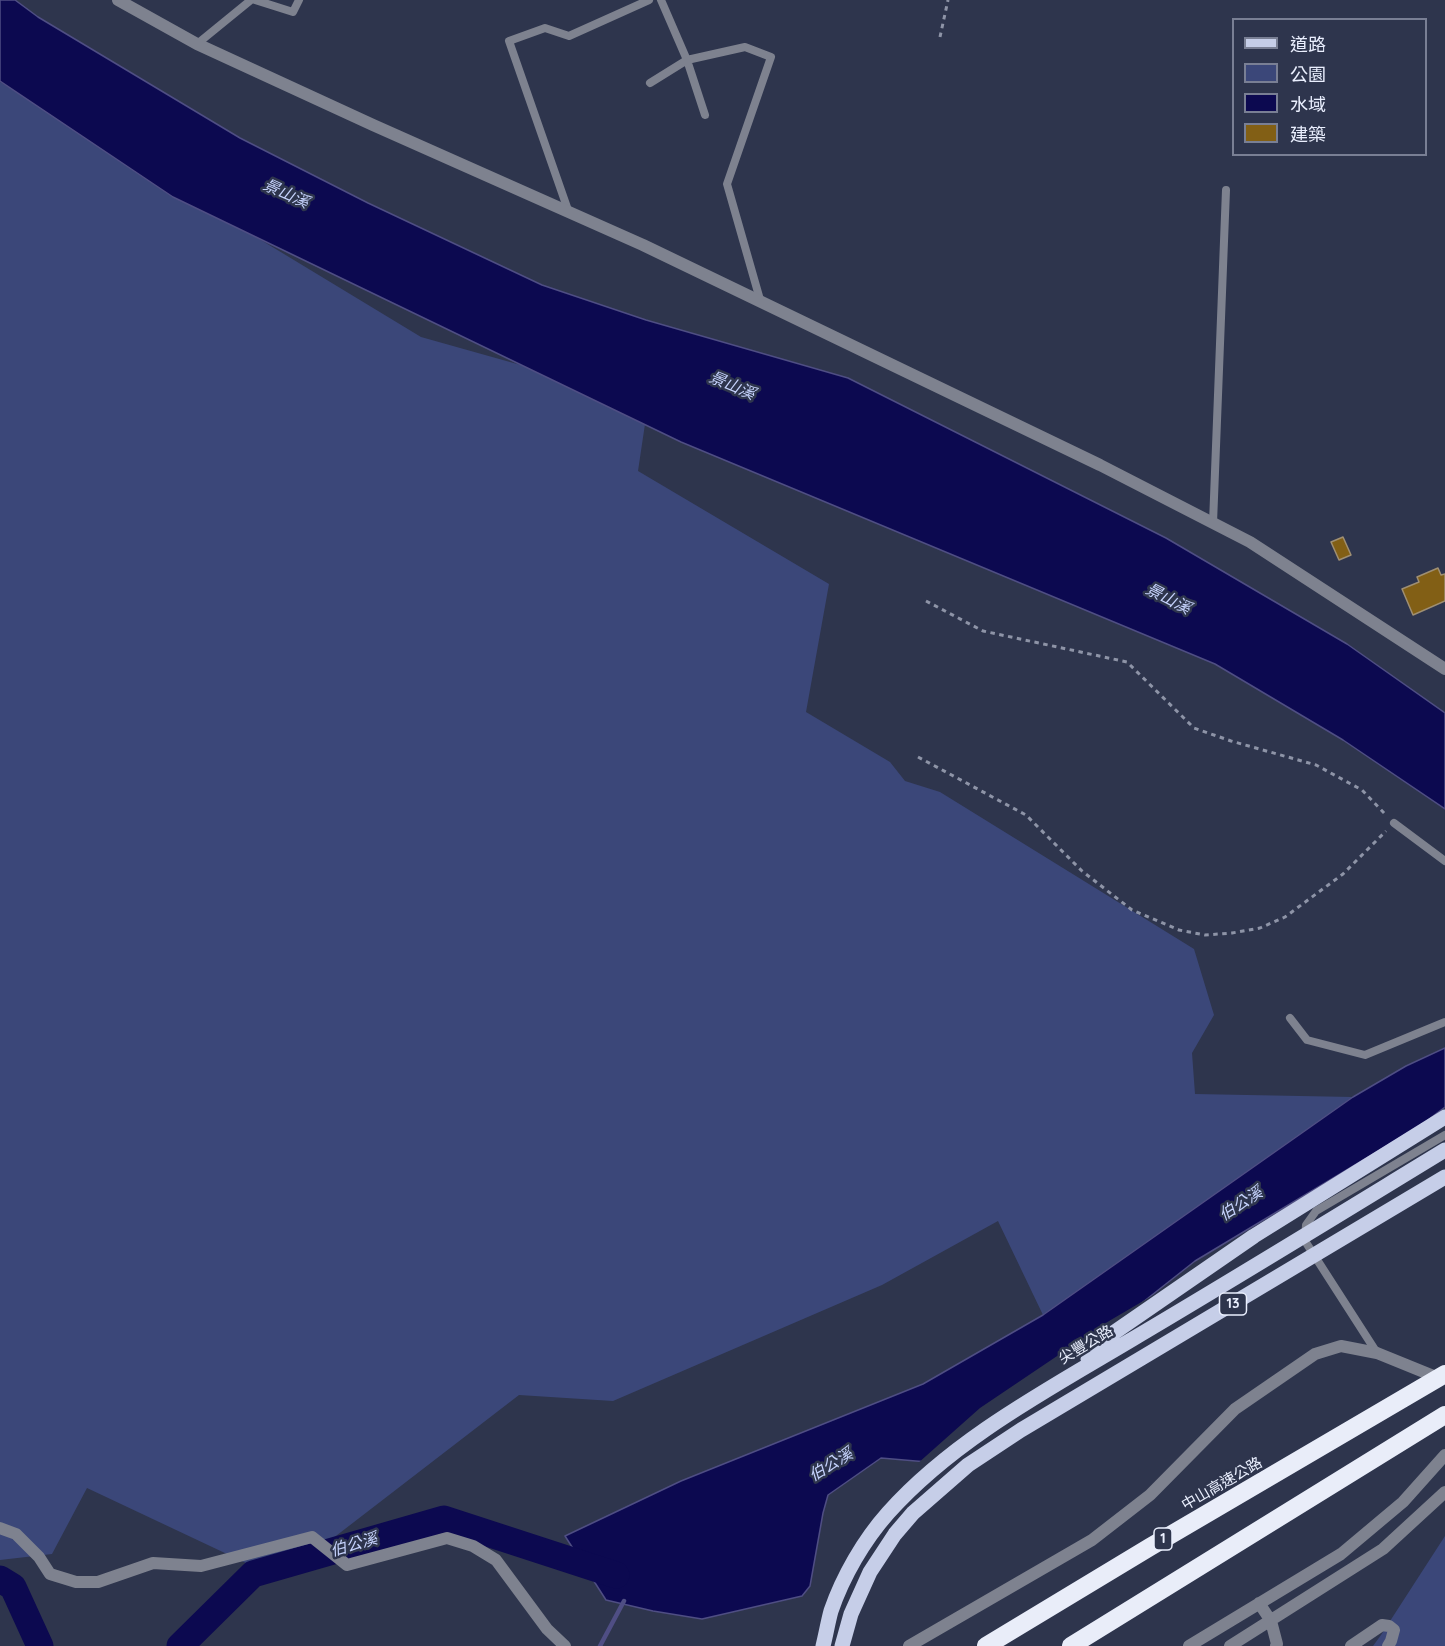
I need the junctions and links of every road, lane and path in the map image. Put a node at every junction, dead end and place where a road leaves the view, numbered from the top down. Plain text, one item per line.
1 (118, 0) edge
2 (253, 0) edge
3 (299, 0) edge
4 (649, 0) edge
5 (661, 0) edge
6 (948, 0) edge
7 (940, 37) dead end
8 (196, 44) junction
9 (687, 60) junction
10 (650, 83) dead end
11 (705, 115) dead end
12 (1226, 190) dead end
13 (568, 210) junction
14 (761, 303) junction
15 (1213, 523) junction
16 (926, 601) dead end
17 (1445, 669) edge
18 (918, 757) dead end
19 (1394, 823) junction
20 (1445, 861) edge
21 (1290, 1018) dead end
22 (1445, 1022) edge
23 (1445, 1117) edge
24 (1445, 1135) edge
25 (1445, 1150) edge
26 (1445, 1177) edge
27 (1377, 1353) junction
28 (1077, 1371) junction
29 (1445, 1374) edge
30 (1445, 1381) edge
31 (1445, 1415) edge
32 (1445, 1455) edge
33 (1445, 1492) edge
34 (0, 1528) edge
35 (1259, 1603) junction
36 (1271, 1621) junction
37 (1278, 1645) edge
38 (565, 1646) edge
39 (823, 1646) edge
40 (842, 1646) edge
41 (909, 1646) edge
42 (986, 1646) edge
43 (1071, 1646) edge
44 (1189, 1646) edge
45 (1230, 1646) edge
46 (1351, 1646) edge
47 (1388, 1646) edge

1 - 8 street
2 - 3 lane
2 - 8 lane
4 - 13 lane
5 - 9 lane
6 - 7 path
8 - 13 street
9 - 10 lane
9 - 11 lane
9 - 14 lane
12 - 15 lane
13 - 14 street
14 - 15 street
15 - 17 street
16 - 19 path
18 - 19 path
19 - 20 lane
21 - 22 lane
23 - 28 main road
24 - 27 lane
25 - 28 main road, 尖豐公路 / 13
26 - 40 main road, 13
27 - 30 street
27 - 41 street
28 - 39 main road, 尖豐公路 / 13
29 - 42 highway, 中山高速公路 / 1
31 - 43 highway
32 - 35 street
33 - 36 street
34 - 38 street
35 - 36 street
35 - 44 street
36 - 37 street
36 - 45 street
46 - 47 street

